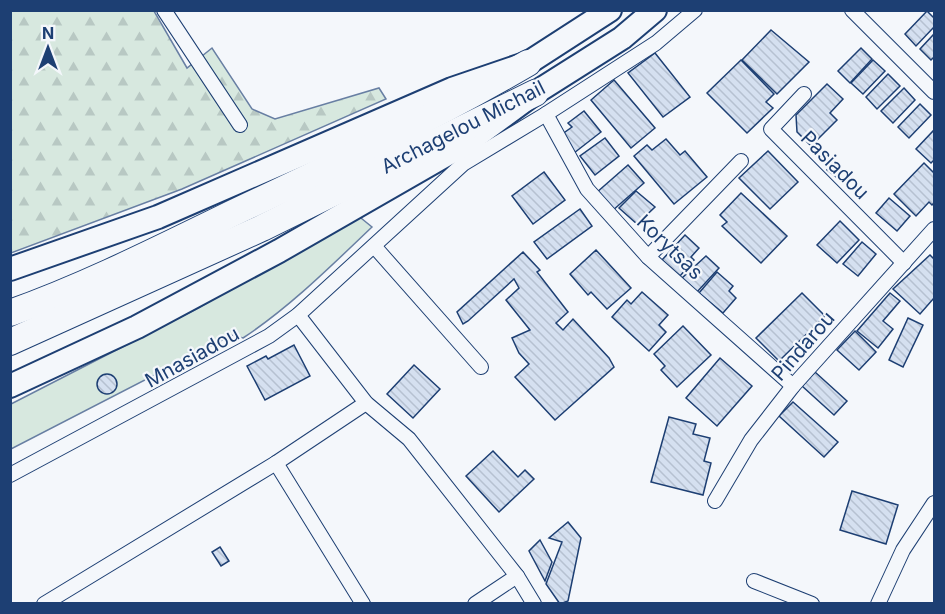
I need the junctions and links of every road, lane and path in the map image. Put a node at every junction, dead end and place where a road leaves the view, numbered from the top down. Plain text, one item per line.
1 (164, 10) edge
2 (610, 10) edge
3 (655, 10) edge
4 (695, 10) edge
5 (852, 10) edge
6 (528, 63) junction
7 (934, 92) edge
8 (804, 94) dead end
9 (541, 104) junction
10 (240, 125) dead end
11 (741, 161) dead end
12 (934, 229) edge
13 (374, 246) junction
14 (648, 257) junction
15 (904, 263) junction
16 (10, 269) edge
17 (10, 313) edge
18 (298, 315) junction
19 (10, 342) edge
20 (481, 367) dead end
21 (10, 386) edge
22 (794, 386) junction
23 (366, 403) junction
24 (276, 464) junction
25 (10, 475) edge
26 (715, 501) dead end
27 (934, 503) edge
28 (517, 576) junction
29 (753, 581) dead end
30 (68, 598) edge
31 (44, 603) edge
32 (363, 603) edge
33 (475, 603) edge
34 (534, 603) edge
35 (812, 603) edge
36 (878, 603) edge

1 - 10 street
2 - 6 highway, Archagelou Michail
3 - 9 highway, Archagelou Michail
4 - 9 street, Mnasiadou
5 - 7 street
6 - 16 highway
6 - 17 highway, Archagelou Michail
8 - 15 street, Pasiadou
9 - 13 street, Mnasiadou
9 - 14 street, Korytsas
9 - 19 highway, Archagelou Michail
9 - 21 highway
11 - 14 street
12 - 15 street, Pindarou
13 - 18 street, Mnasiadou
13 - 20 street
14 - 22 street, Korytsas
15 - 22 street, Pindarou
18 - 23 street
18 - 25 street, Mnasiadou
22 - 26 street, Pindarou
23 - 24 street
23 - 28 street
24 - 30 street
24 - 32 street
27 - 36 street
28 - 33 street
28 - 34 street
29 - 35 street
30 - 31 street

